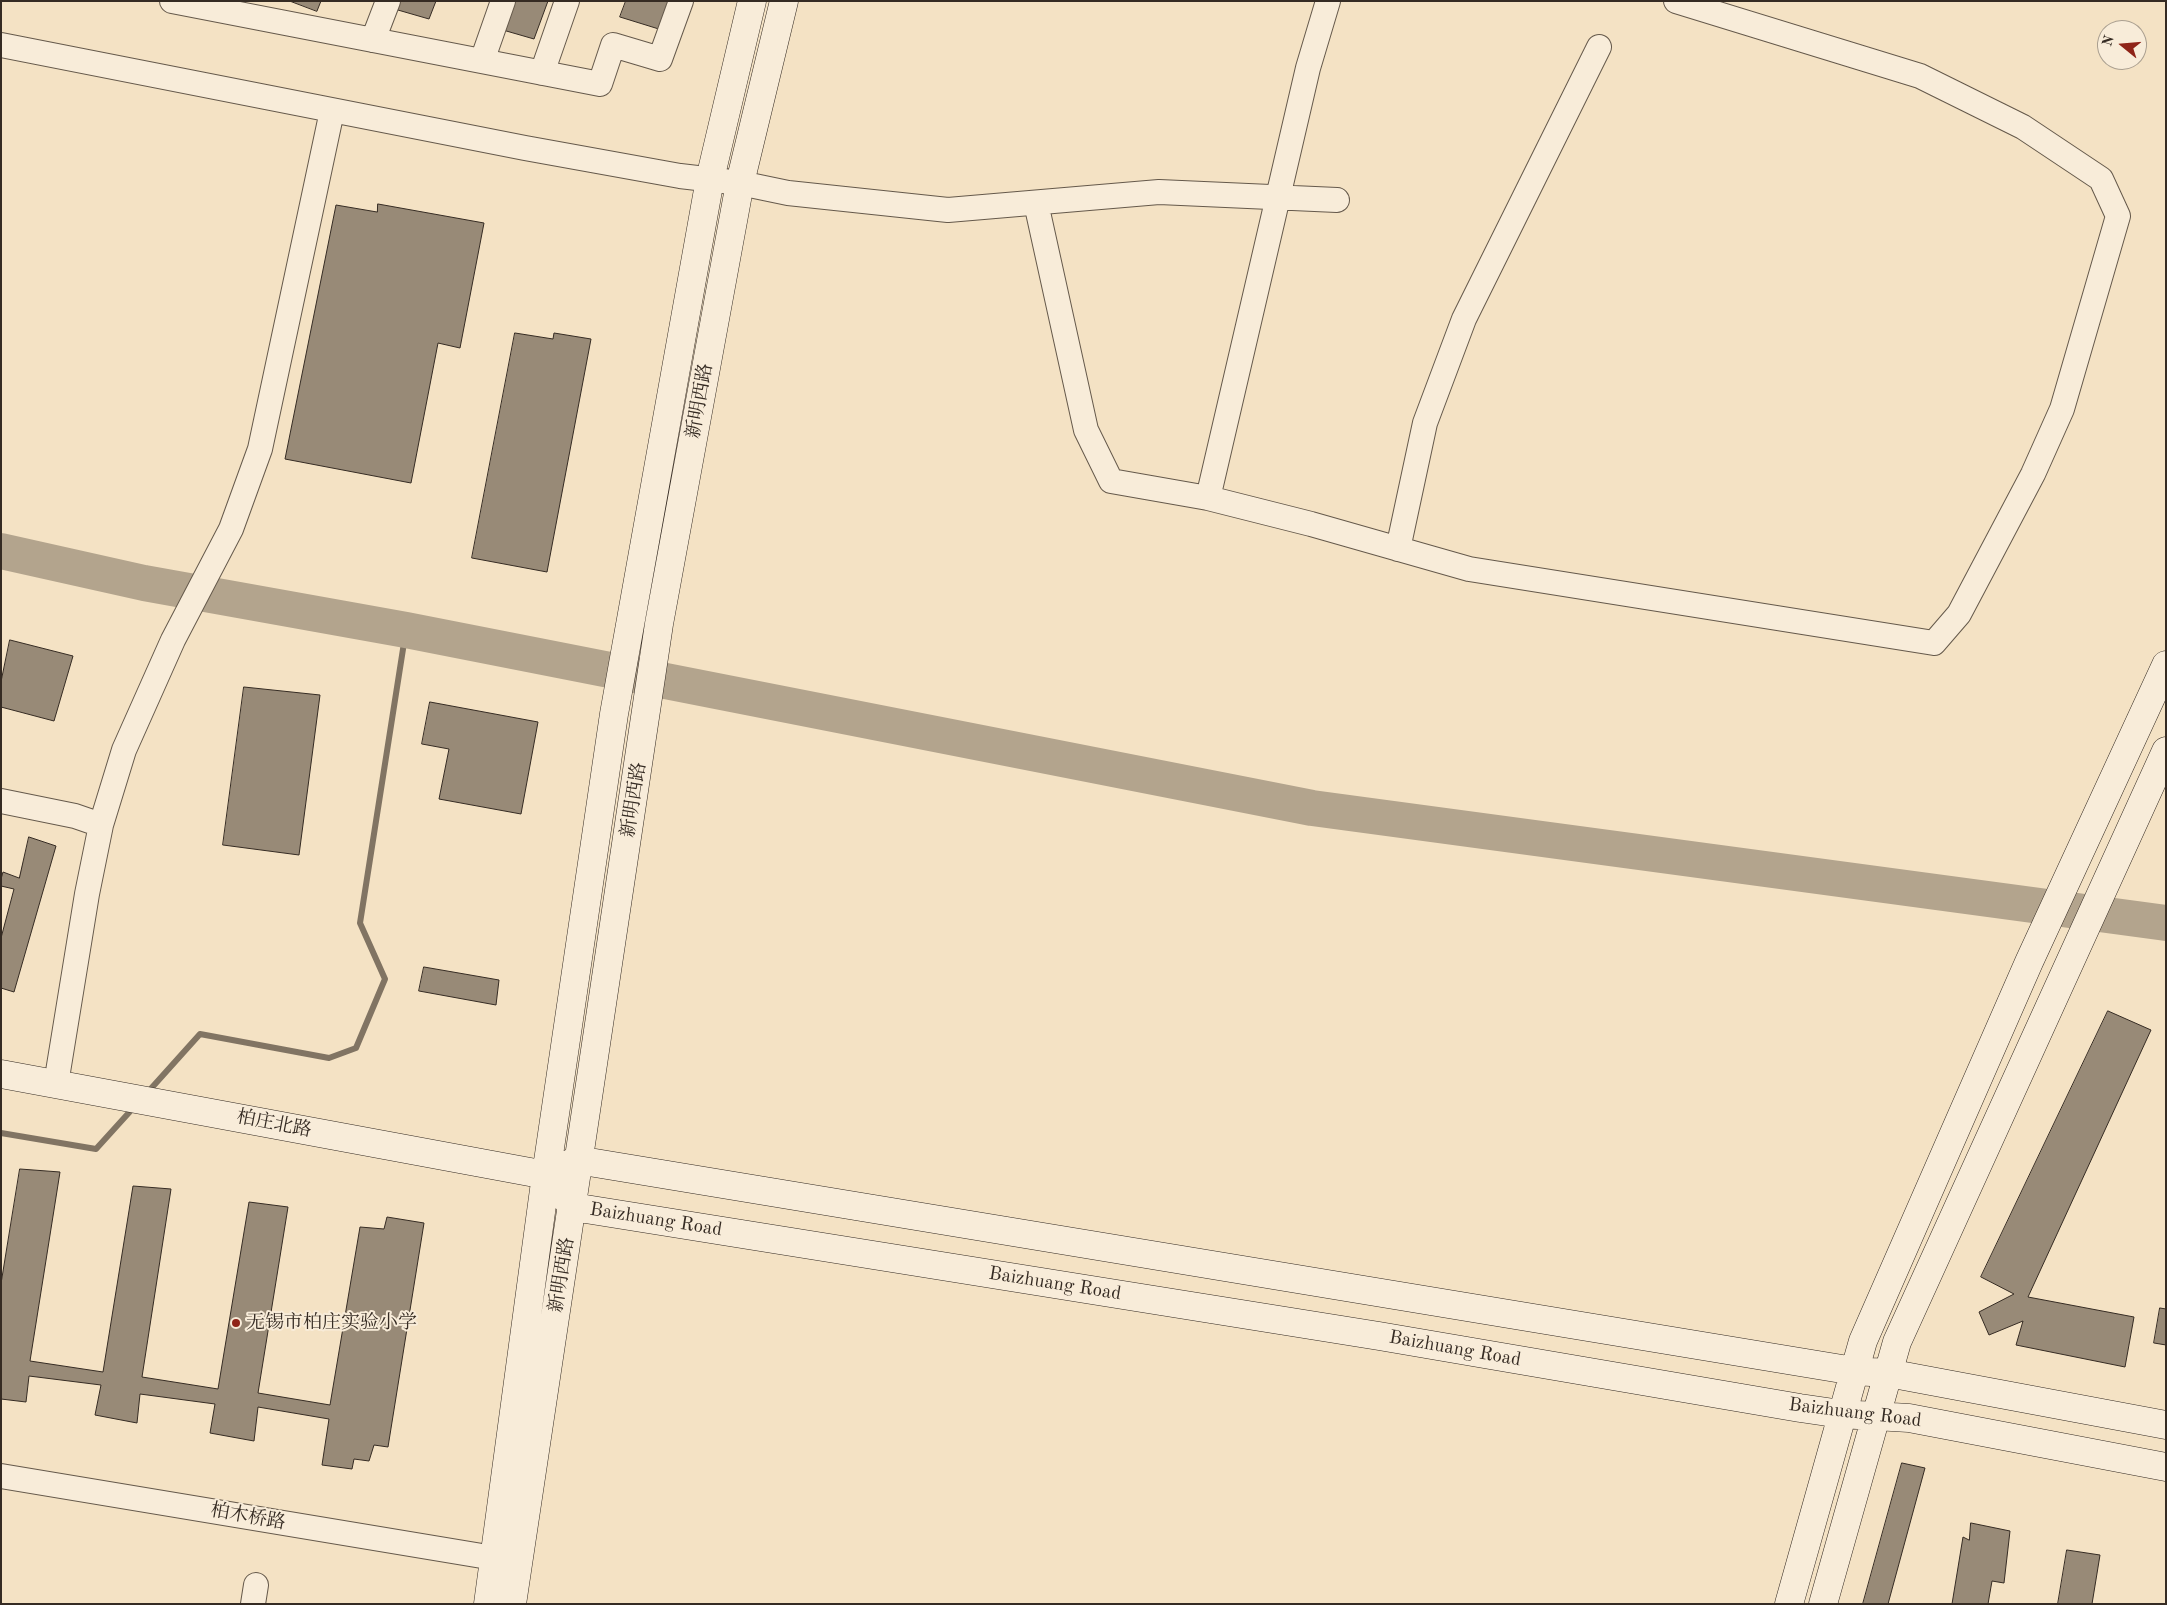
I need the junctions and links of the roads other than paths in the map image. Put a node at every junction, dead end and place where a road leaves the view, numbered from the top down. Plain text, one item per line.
1 (172, 1) edge
2 (388, 1) edge
3 (503, 1) edge
4 (567, 1) edge
5 (681, 1) edge
6 (752, 1) edge
7 (784, 1) edge
8 (1328, 1) edge
9 (1676, 1) edge
10 (221, 6) edge
11 (373, 40) junction
12 (1, 45) edge
13 (1600, 48) dead end
14 (482, 61) junction
15 (542, 73) junction
16 (332, 111) junction
17 (710, 179) junction
18 (740, 183) junction
19 (1278, 197) junction
20 (1337, 200) dead end
21 (1036, 203) junction
22 (1208, 498) junction
23 (1398, 549) junction
24 (2166, 665) edge
25 (2166, 751) edge
26 (1, 801) edge
27 (101, 824) junction
28 (1, 1074) edge
29 (56, 1084) junction
30 (577, 1160) junction
31 (546, 1175) junction
32 (573, 1207) junction
33 (1854, 1371) junction
34 (1888, 1373) junction
35 (1841, 1414) junction
36 (1875, 1416) junction
37 (2166, 1425) edge
38 (2166, 1467) edge
39 (1, 1476) edge
40 (494, 1558) junction
41 (488, 1604) edge
42 (512, 1604) edge
43 (1789, 1604) edge
44 (1824, 1604) edge

1 - 10 street
2 - 11 street
3 - 14 street
4 - 15 street
5 - 15 street
6 - 17 street, 新明西路
7 - 18 street, 新明西路
8 - 19 street
9 - 23 street
10 - 11 street
11 - 14 street
12 - 16 street
13 - 23 street
14 - 15 street
16 - 17 street
16 - 27 street
17 - 18 street
17 - 31 street, 新明西路
18 - 21 street
18 - 30 street, 新明西路
19 - 20 street
19 - 21 street
19 - 22 street
21 - 22 street
22 - 23 street
24 - 33 street
25 - 34 street
26 - 27 street
27 - 29 street
28 - 29 street, 柏庄北路
29 - 31 street, 柏庄北路
30 - 31 street
30 - 32 street, 新明西路
30 - 33 street
31 - 32 street, Baizhuang Road
31 - 40 street, 新明西路
32 - 35 street, Baizhuang Road
32 - 42 street, 新明西路
33 - 34 street
33 - 35 street
34 - 36 street
34 - 37 street
35 - 36 street, Baizhuang Road
35 - 43 street
36 - 38 street, Baizhuang Road
36 - 44 street
39 - 40 street, 柏木桥路
40 - 41 street, 新明西路

